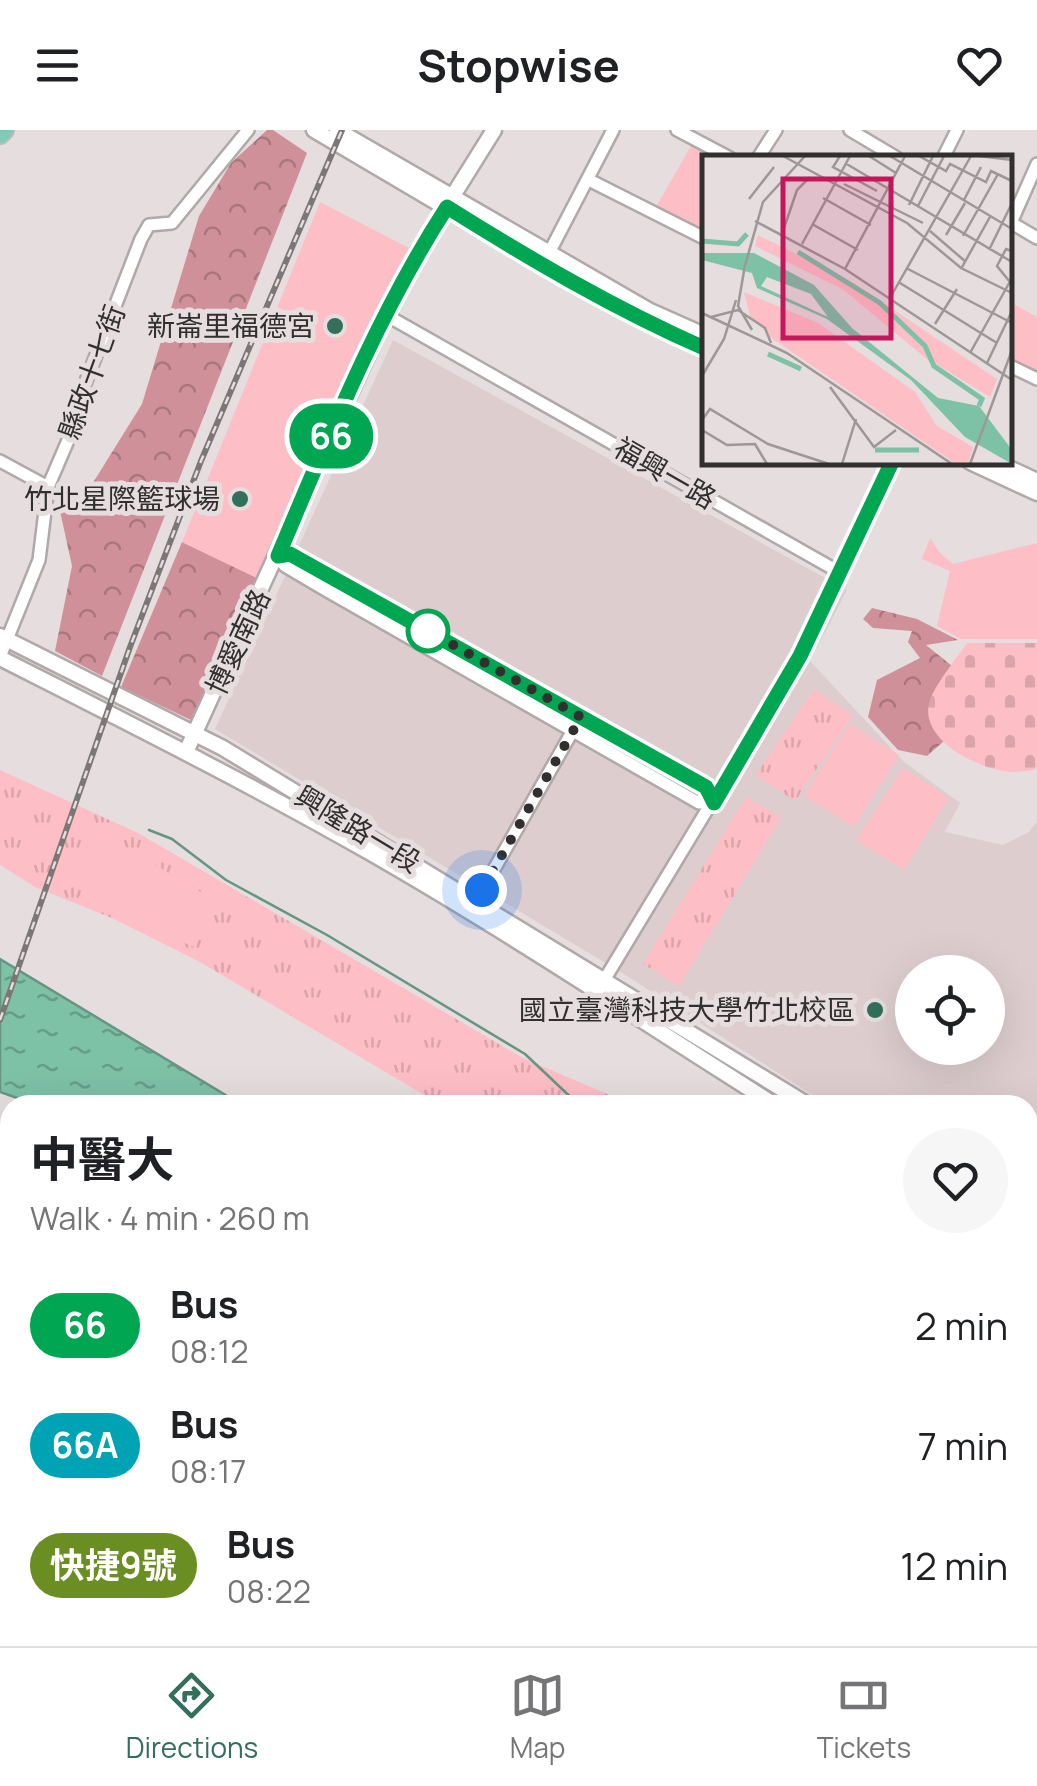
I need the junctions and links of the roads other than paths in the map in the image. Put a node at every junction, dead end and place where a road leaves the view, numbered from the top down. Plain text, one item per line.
1 (248, 130) edge
2 (314, 130) edge
3 (336, 130) edge
4 (494, 130) edge
5 (613, 130) edge
6 (677, 130) edge
7 (776, 130) edge
8 (850, 130) edge
9 (957, 130) edge
10 (724, 155) edge
11 (760, 155) edge
12 (893, 155) edge
13 (944, 155) edge
14 (1037, 164) edge
15 (589, 180) junction
16 (451, 203) junction
17 (1012, 219) edge
18 (1012, 224) edge
19 (702, 237) edge
20 (1037, 238) edge
21 (549, 253) junction
22 (386, 315) junction
23 (702, 333) edge
24 (702, 347) edge
25 (1012, 367) edge
26 (1037, 379) edge
27 (0, 461) edge
28 (891, 465) edge
29 (976, 465) edge
30 (1002, 465) edge
31 (1037, 481) edge
32 (48, 486) junction
33 (1037, 493) edge
34 (278, 556) junction
35 (839, 572) junction
36 (4, 638) edge
37 (0, 658) edge
38 (581, 717) junction
39 (573, 730) junction
40 (196, 733) junction
41 (186, 752) junction
42 (714, 803) junction
43 (476, 901) junction
44 (601, 985) junction
45 (760, 1095) edge
46 (791, 1095) edge

1 - 32 street, 縣政十七街
2 - 16 street
3 - 16 street
4 - 16 street, 博愛南路
5 - 15 street
6 - 10 street
7 - 11 street
8 - 12 street
9 - 13 street
14 - 17 street
15 - 19 street
15 - 21 street
16 - 21 street
16 - 22 street, 博愛南路
16 - 24 street
18 - 20 street
21 - 23 street
22 - 34 street, 博愛南路
22 - 35 street, 福興一路
25 - 26 street
27 - 32 street
28 - 35 street
29 - 33 street
30 - 31 street
32 - 36 street, 縣政十七街
34 - 38 street
34 - 39 street
34 - 40 street, 博愛南路
35 - 42 street
36 - 37 street, 縣政十七街
36 - 40 street, 興隆路一段
37 - 41 street, 興隆路一段
38 - 39 street
38 - 42 street
39 - 42 street
39 - 43 street
40 - 41 street, 博愛南路
40 - 43 street, 興隆路一段
41 - 44 street, 興隆路一段
42 - 44 street
43 - 44 street, 興隆路一段
44 - 45 street, 興隆路一段
44 - 46 street, 興隆路一段

